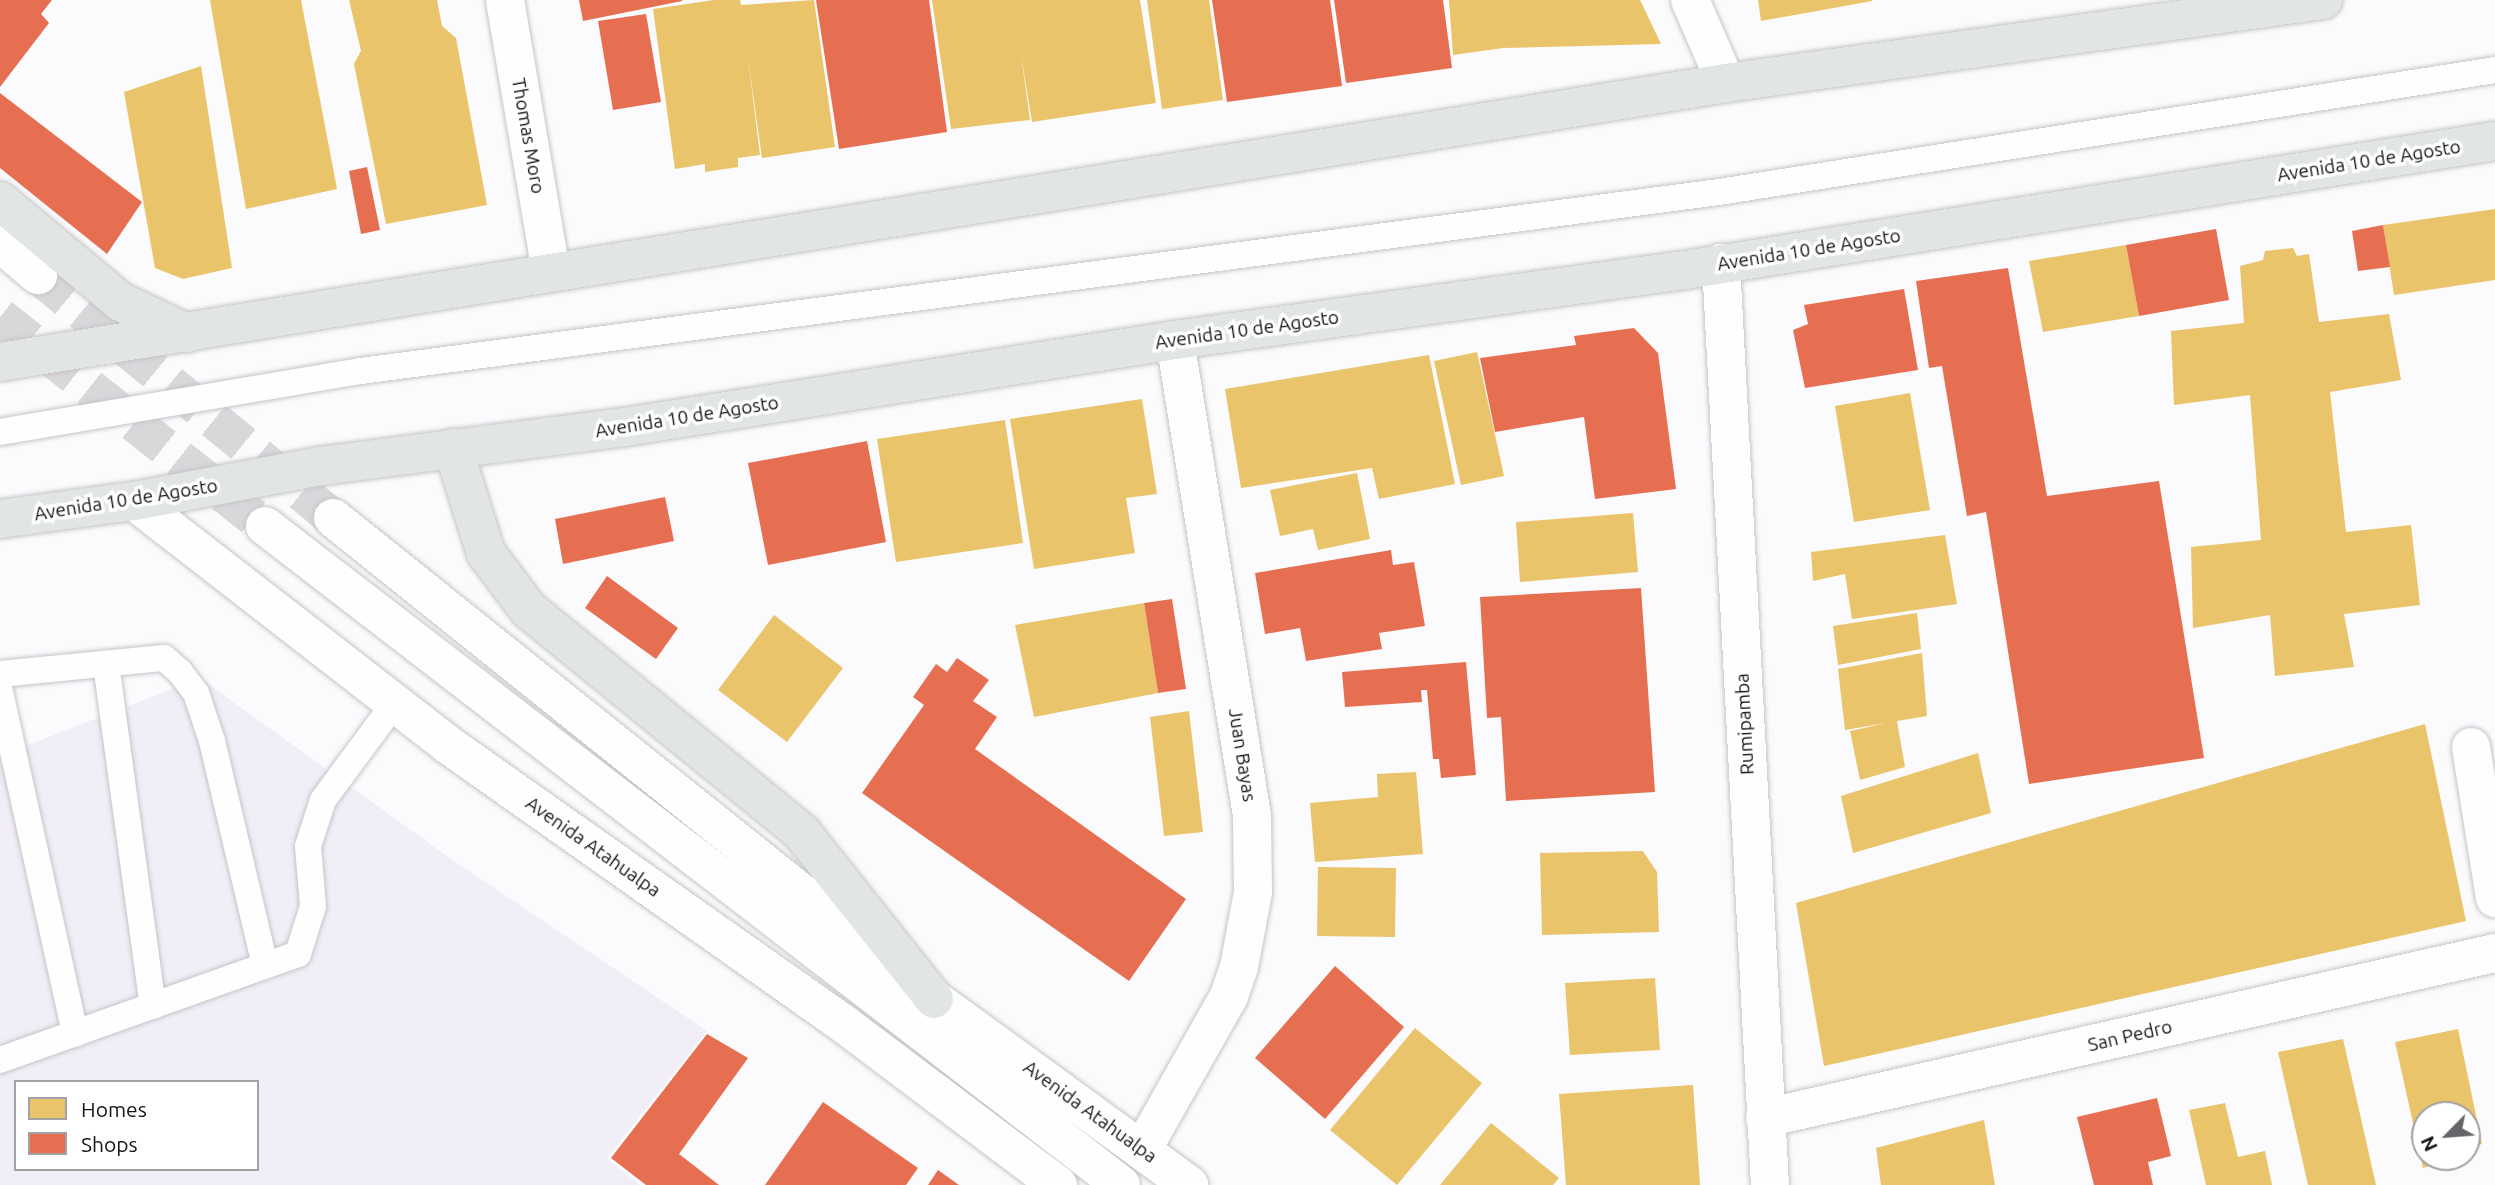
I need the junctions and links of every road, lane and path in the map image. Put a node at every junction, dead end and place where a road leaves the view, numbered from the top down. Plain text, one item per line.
1 (505, 0) edge
2 (1690, 0) edge
3 (2323, 0) edge
4 (2495, 70) edge
5 (1727, 83) junction
6 (2495, 141) edge
7 (0, 201) edge
8 (0, 243) edge
9 (1721, 263) junction
10 (551, 272) junction
11 (38, 275) tunnel mouth
12 (187, 333) junction
13 (1175, 340) junction
14 (0, 362) edge
15 (0, 432) edge
16 (453, 448) junction
17 (134, 501) junction
18 (332, 518) tunnel mouth
19 (0, 519) edge
20 (265, 526) tunnel mouth
21 (106, 664) junction
22 (0, 674) edge
23 (0, 692) edge
24 (394, 704) junction
25 (2471, 747) dead end
26 (2495, 898) edge
27 (2495, 953) edge
28 (265, 965) junction
29 (934, 999) junction
30 (153, 1006) junction
31 (75, 1034) junction
32 (0, 1060) edge
33 (1765, 1118) junction
34 (1142, 1150) junction
35 (1058, 1185) edge
36 (1121, 1185) edge
37 (1189, 1185) edge
38 (1770, 1185) edge

1 - 10 main road, Thomas Moro
2 - 5 main road
3 - 5 main road
4 - 15 lane
5 - 10 main road
6 - 9 main road, Avenida 10 de Agosto
7 - 12 main road
8 - 11 main road
9 - 13 main road, Avenida 10 de Agosto
9 - 33 main road, Rumipamba
10 - 12 main road
12 - 14 main road
13 - 16 main road, Avenida 10 de Agosto
13 - 34 main road, Juan Bayas
16 - 17 main road, Avenida 10 de Agosto
16 - 29 main road
17 - 19 main road, Avenida 10 de Agosto
17 - 24 main road, Avenida Atahualpa
18 - 29 main road, Avenida Atahualpa
20 - 36 main road, Avenida Atahualpa
21 - 22 lane
21 - 28 lane
21 - 30 lane
23 - 31 lane
24 - 28 lane
24 - 35 main road, Avenida Atahualpa
25 - 26 main road
27 - 33 main road, San Pedro
28 - 30 lane
29 - 34 main road, Avenida Atahualpa
30 - 31 lane
31 - 32 lane
33 - 38 main road, Rumipamba
34 - 37 main road, Avenida Atahualpa

